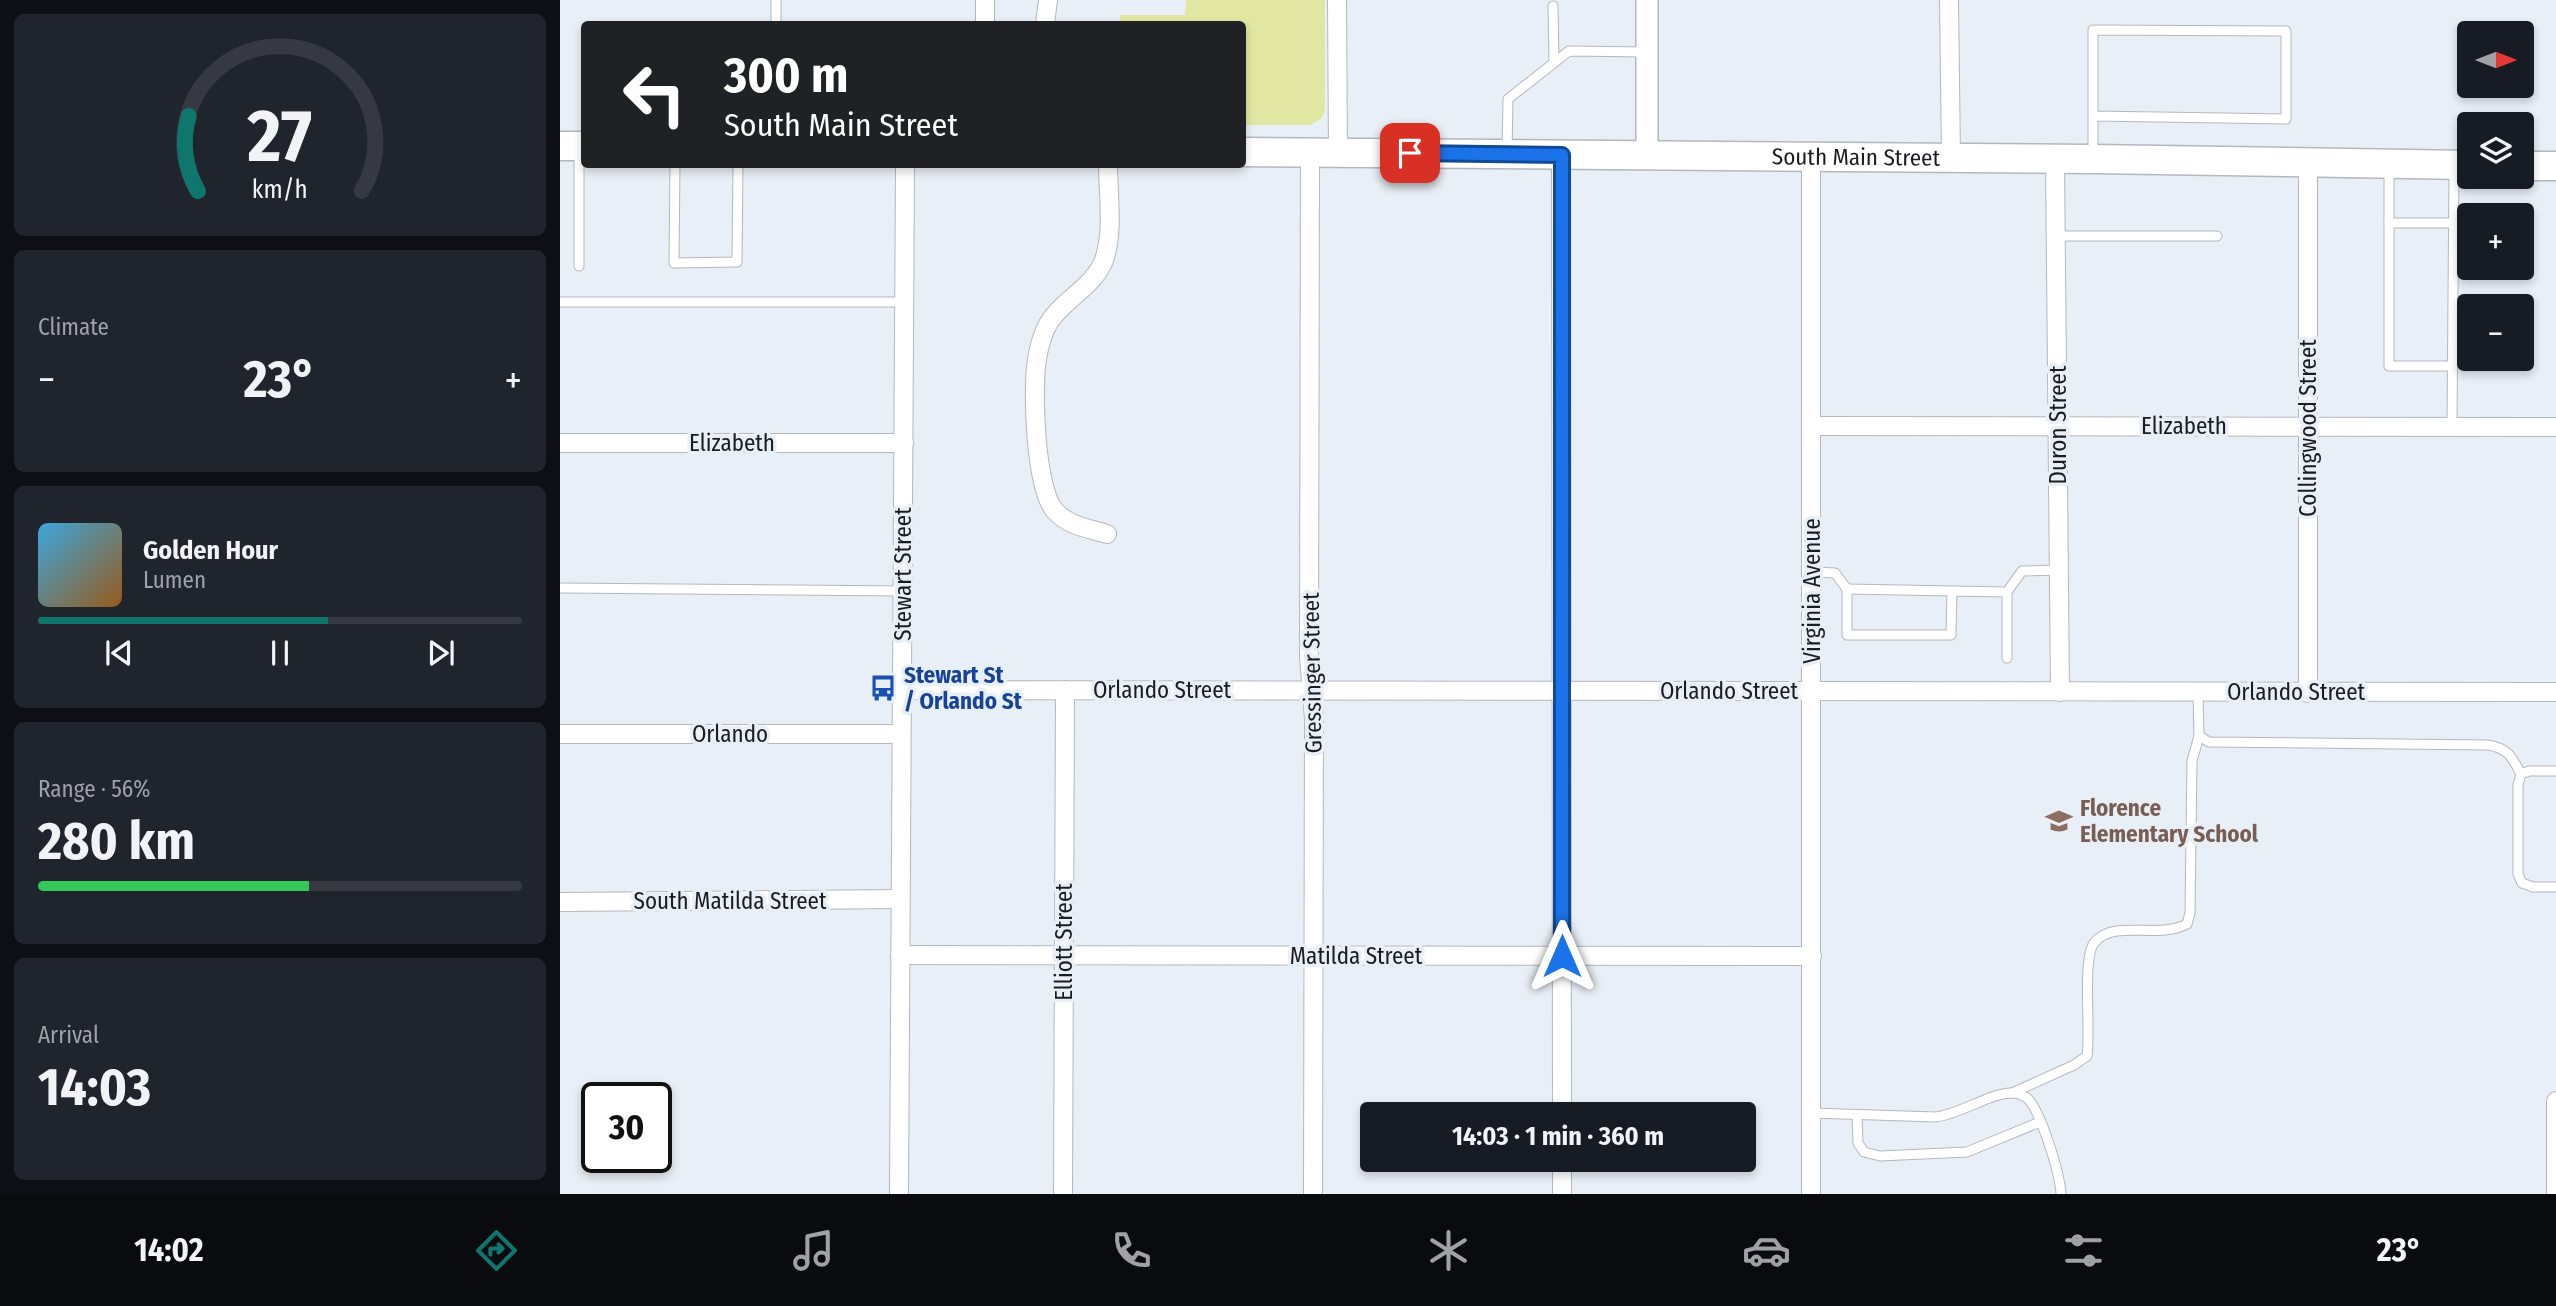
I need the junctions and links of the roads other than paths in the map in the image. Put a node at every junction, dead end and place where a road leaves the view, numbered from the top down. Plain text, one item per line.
1 (776, 0) edge
2 (985, 0) edge
3 (1048, 0) edge
4 (1337, 0) edge
5 (1647, 0) edge
6 (1949, 0) edge
7 (1553, 5) dead end
8 (776, 21) edge
9 (985, 21) edge
10 (1045, 21) edge
11 (1647, 52) junction
12 (1554, 62) junction
13 (2093, 116) junction
14 (574, 146) edge
15 (1246, 152) edge
16 (1310, 152) junction
17 (1338, 153) junction
18 (1507, 154) junction
19 (1562, 155) junction
20 (1647, 155) junction
21 (1811, 157) junction
22 (1951, 158) junction
23 (2055, 159) junction
24 (2093, 159) junction
25 (2308, 164) junction
26 (2389, 165) junction
27 (2457, 165) edge
28 (2534, 166) edge
29 (2556, 166) edge
30 (675, 168) edge
31 (738, 168) edge
32 (905, 168) edge
33 (1108, 168) edge
34 (2459, 189) edge
35 (2389, 223) junction
36 (2454, 223) junction
37 (2056, 236) junction
38 (2217, 236) dead end
39 (579, 266) dead end
40 (560, 302) edge
41 (905, 302) junction
42 (2452, 366) junction
43 (1811, 426) junction
44 (2058, 426) junction
45 (2308, 426) junction
46 (2452, 426) junction
47 (2556, 426) edge
48 (560, 443) edge
49 (904, 443) junction
50 (1107, 534) dead end
51 (2059, 570) junction
52 (1812, 572) junction
53 (560, 588) edge
54 (1847, 589) junction
55 (903, 591) junction
56 (1952, 591) junction
57 (2007, 592) junction
58 (2007, 658) dead end
59 (902, 690) junction
60 (1065, 690) junction
61 (1311, 690) junction
62 (1562, 691) junction
63 (1812, 691) junction
64 (2060, 692) junction
65 (2198, 692) junction
66 (2556, 692) edge
67 (2308, 693) junction
68 (560, 734) edge
69 (900, 734) junction
70 (2199, 736) junction
71 (2556, 771) edge
72 (2521, 774) junction
73 (2556, 887) edge
74 (900, 899) junction
75 (560, 902) edge
76 (900, 955) junction
77 (1063, 955) junction
78 (1314, 956) junction
79 (1562, 956) junction
80 (1812, 956) junction
81 (2012, 1093) junction
82 (2556, 1101) edge
83 (1562, 1102) edge
84 (1811, 1113) junction
85 (1857, 1115) junction
86 (2040, 1122) junction
87 (1562, 1172) edge
88 (899, 1194) edge
89 (1063, 1194) edge
90 (1313, 1194) edge
91 (1562, 1194) edge
92 (1811, 1194) edge
93 (2061, 1194) edge
94 (2556, 1194) edge

1 - 8 lane
2 - 9 street
3 - 10 street
4 - 17 street
5 - 11 street
6 - 22 street
7 - 12 lane
11 - 12 lane
11 - 20 street
12 - 18 lane
13 - 13 lane
13 - 24 lane
14 - 39 lane
15 - 16 main road, South Main Street
16 - 17 main road, South Main Street
16 - 61 street, Gressinger Street
17 - 18 main road, South Main Street
18 - 19 main road, South Main Street
19 - 20 main road, South Main Street
19 - 62 street
20 - 21 main road, South Main Street
21 - 22 main road, South Main Street
21 - 43 street, Virginia Avenue
22 - 23 main road, South Main Street
23 - 24 main road, South Main Street
23 - 37 street, Duron Street
24 - 25 main road, South Main Street
25 - 26 main road, South Main Street
25 - 45 street, Collingwood Street
26 - 27 main road, South Main Street
26 - 35 lane
28 - 29 main road
30 - 31 lane
32 - 41 street, Stewart Street
33 - 50 street
34 - 36 lane
35 - 36 lane
35 - 42 lane
36 - 42 lane
37 - 38 lane
37 - 44 street, Duron Street
40 - 41 lane
41 - 49 street, Stewart Street
42 - 46 lane
43 - 44 street, Elizabeth
43 - 52 street, Virginia Avenue
44 - 45 street, Elizabeth
44 - 51 street, Duron Street
45 - 46 street, Elizabeth
45 - 67 street, Collingwood Street
46 - 47 street, Elizabeth
48 - 49 street, Elizabeth
49 - 55 street, Stewart Street
51 - 57 lane
51 - 64 street, Duron Street
52 - 54 lane
52 - 63 street, Virginia Avenue
53 - 55 lane
54 - 56 lane
54 - 56 lane
55 - 59 street, Stewart Street
56 - 57 lane
57 - 58 lane
59 - 60 street, Orlando Street
59 - 69 street, Stewart Street
60 - 61 street, Orlando Street
60 - 77 street, Elliott Street
61 - 62 street, Orlando Street
61 - 78 street, Gressinger Street
62 - 63 street, Orlando Street
62 - 79 street
63 - 64 street, Orlando Street
63 - 80 street, Virginia Avenue
64 - 65 street, Orlando Street
65 - 67 street, Orlando Street
65 - 70 lane
66 - 67 street, Orlando Street
68 - 69 street, Orlando
69 - 74 street, Stewart Street
70 - 72 lane
70 - 81 lane
71 - 72 lane
72 - 73 lane
74 - 75 street, South Matilda Street
74 - 76 street, Stewart Street
76 - 77 street, Matilda Street
76 - 88 street, Stewart Street
77 - 78 street, Matilda Street
77 - 89 street, Elliott Street
78 - 79 street, Matilda Street
78 - 90 street, Gressinger Street
79 - 80 street, Matilda Street
79 - 83 street
80 - 84 street, Virginia Avenue
81 - 85 lane
81 - 86 lane
82 - 94 street
84 - 85 lane
84 - 92 street, Virginia Avenue
85 - 86 lane
86 - 93 lane
87 - 91 street

